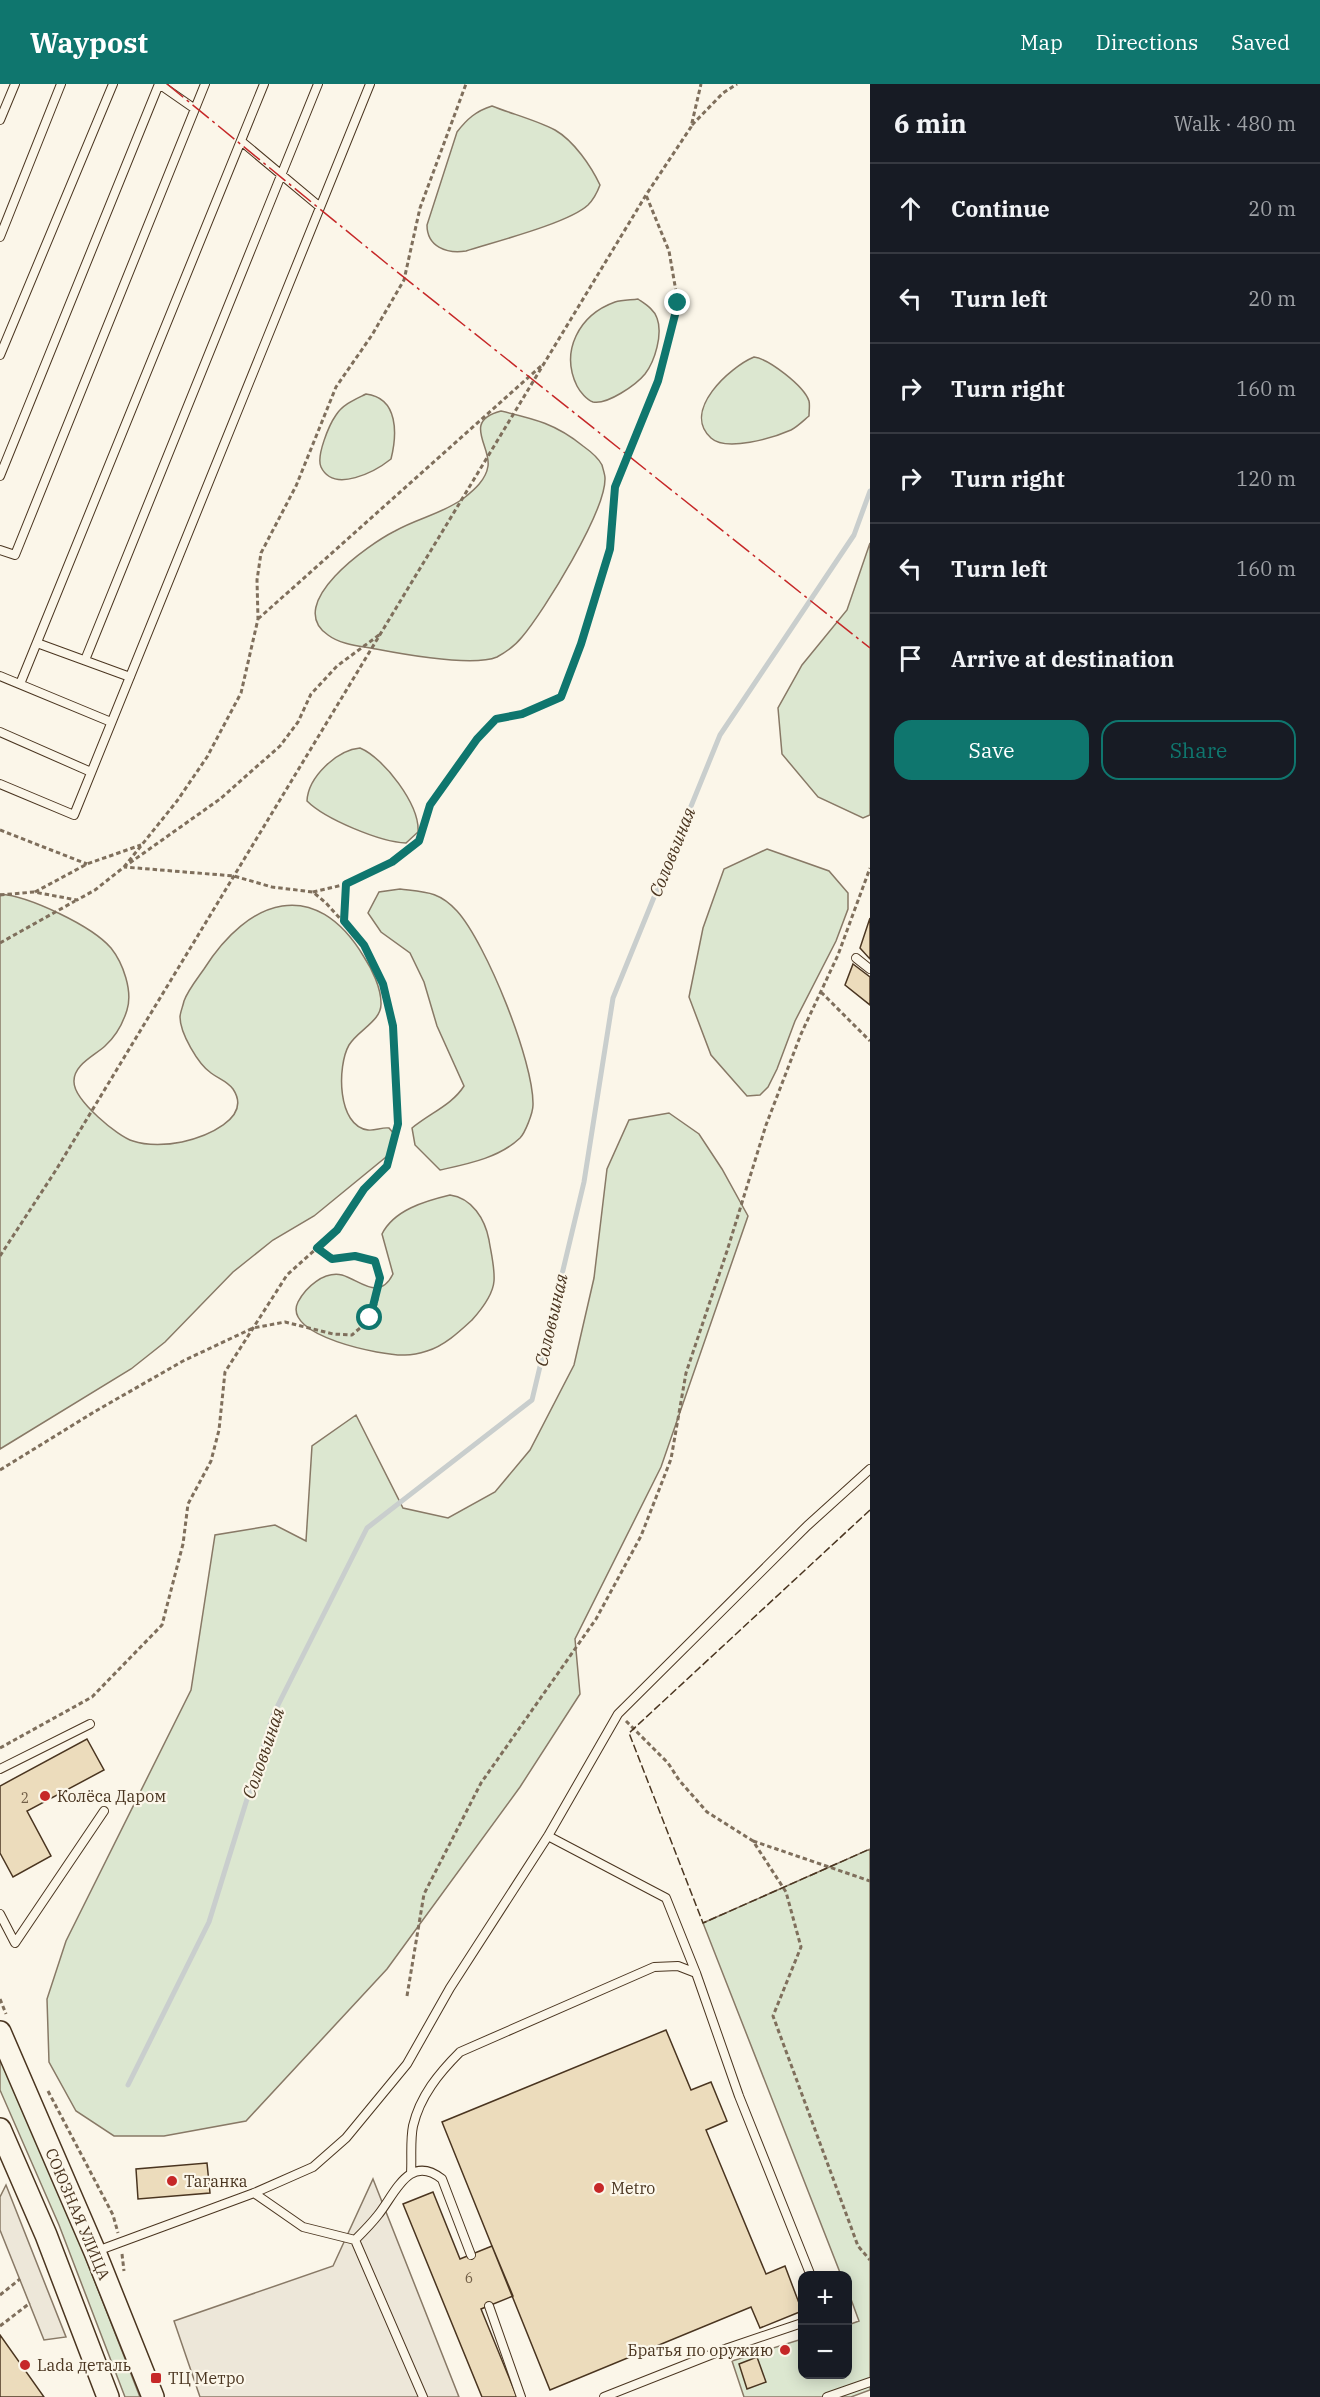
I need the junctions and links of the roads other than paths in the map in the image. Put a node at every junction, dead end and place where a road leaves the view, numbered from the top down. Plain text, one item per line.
1 (15, 84) edge
2 (61, 84) edge
3 (113, 84) edge
4 (159, 84) edge
5 (205, 84) edge
6 (264, 84) edge
7 (318, 84) edge
8 (370, 84) edge
9 (195, 109) junction
10 (0, 120) edge
11 (240, 141) junction
12 (282, 174) junction
13 (320, 207) junction
14 (0, 237) edge
15 (0, 355) edge
16 (0, 476) edge
17 (0, 550) edge
18 (37, 643) junction
19 (85, 660) junction
20 (0, 676) edge
21 (130, 676) junction
22 (20, 684) junction
23 (111, 722) junction
24 (0, 732) edge
25 (91, 772) junction
26 (0, 784) edge
27 (856, 958) dead end
28 (870, 969) edge
29 (870, 1469) edge
30 (90, 1724) dead end
31 (0, 1769) edge
32 (104, 1811) dead end
33 (548, 1836) junction
34 (0, 1914) edge
35 (696, 1973) junction
36 (0, 2032) edge
37 (0, 2129) edge
38 (411, 2173) junction
39 (254, 2193) junction
40 (355, 2240) junction
41 (95, 2252) junction
42 (471, 2255) dead end
43 (809, 2271) edge
44 (489, 2306) dead end
45 (798, 2324) edge
46 (870, 2382) edge
47 (108, 2397) edge
48 (153, 2397) edge
49 (423, 2397) edge
50 (522, 2397) edge
51 (604, 2397) edge
52 (827, 2397) edge

1 - 10 lane
2 - 14 lane
3 - 15 lane
4 - 9 lane
4 - 16 lane
5 - 9 lane
6 - 11 lane
7 - 12 lane
8 - 13 lane
9 - 17 lane
11 - 12 lane
11 - 18 lane
12 - 13 lane
12 - 19 lane
13 - 21 lane
18 - 19 lane
18 - 22 lane
19 - 21 lane
20 - 22 lane
21 - 23 lane
22 - 23 lane
23 - 25 lane
24 - 25 lane
25 - 26 lane
27 - 28 lane
29 - 33 lane
30 - 31 lane
32 - 34 lane
33 - 35 lane
33 - 39 lane
35 - 38 lane
35 - 43 lane
36 - 41 main road, СОЮЗНАЯ УЛИЦА
37 - 47 main road
38 - 40 lane
38 - 42 lane
39 - 40 lane
39 - 41 lane
40 - 49 lane
41 - 48 main road, СОЮЗНАЯ УЛИЦА
44 - 50 lane
45 - 51 lane
46 - 52 lane

